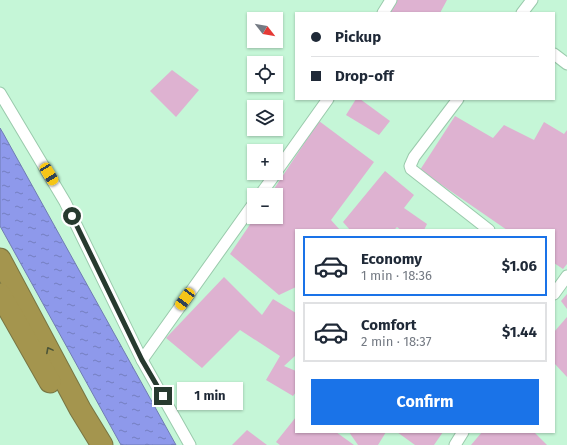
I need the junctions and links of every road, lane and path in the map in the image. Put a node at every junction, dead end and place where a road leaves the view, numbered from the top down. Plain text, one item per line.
1 (391, 0) edge
2 (532, 0) edge
3 (384, 12) edge
4 (523, 12) edge
5 (555, 55) edge
6 (567, 64) edge
7 (0, 93) edge
8 (327, 100) edge
9 (457, 100) edge
10 (283, 163) edge
11 (247, 213) edge
12 (488, 229) edge
13 (0, 259) edge
14 (567, 276) edge
15 (556, 287) edge
16 (0, 294) edge
17 (142, 360) junction
18 (57, 379) junction
19 (462, 433) edge
20 (86, 445) edge
21 (102, 445) edge
22 (190, 445) edge
23 (455, 445) edge

1 - 3 street
2 - 4 street
5 - 6 street
7 - 17 street
8 - 10 street
9 - 12 street
11 - 17 street
18 -> 13 highway
14 - 15 street
16 - 18 highway
17 - 22 street
18 - 20 highway
18 - 21 highway
19 - 23 street

